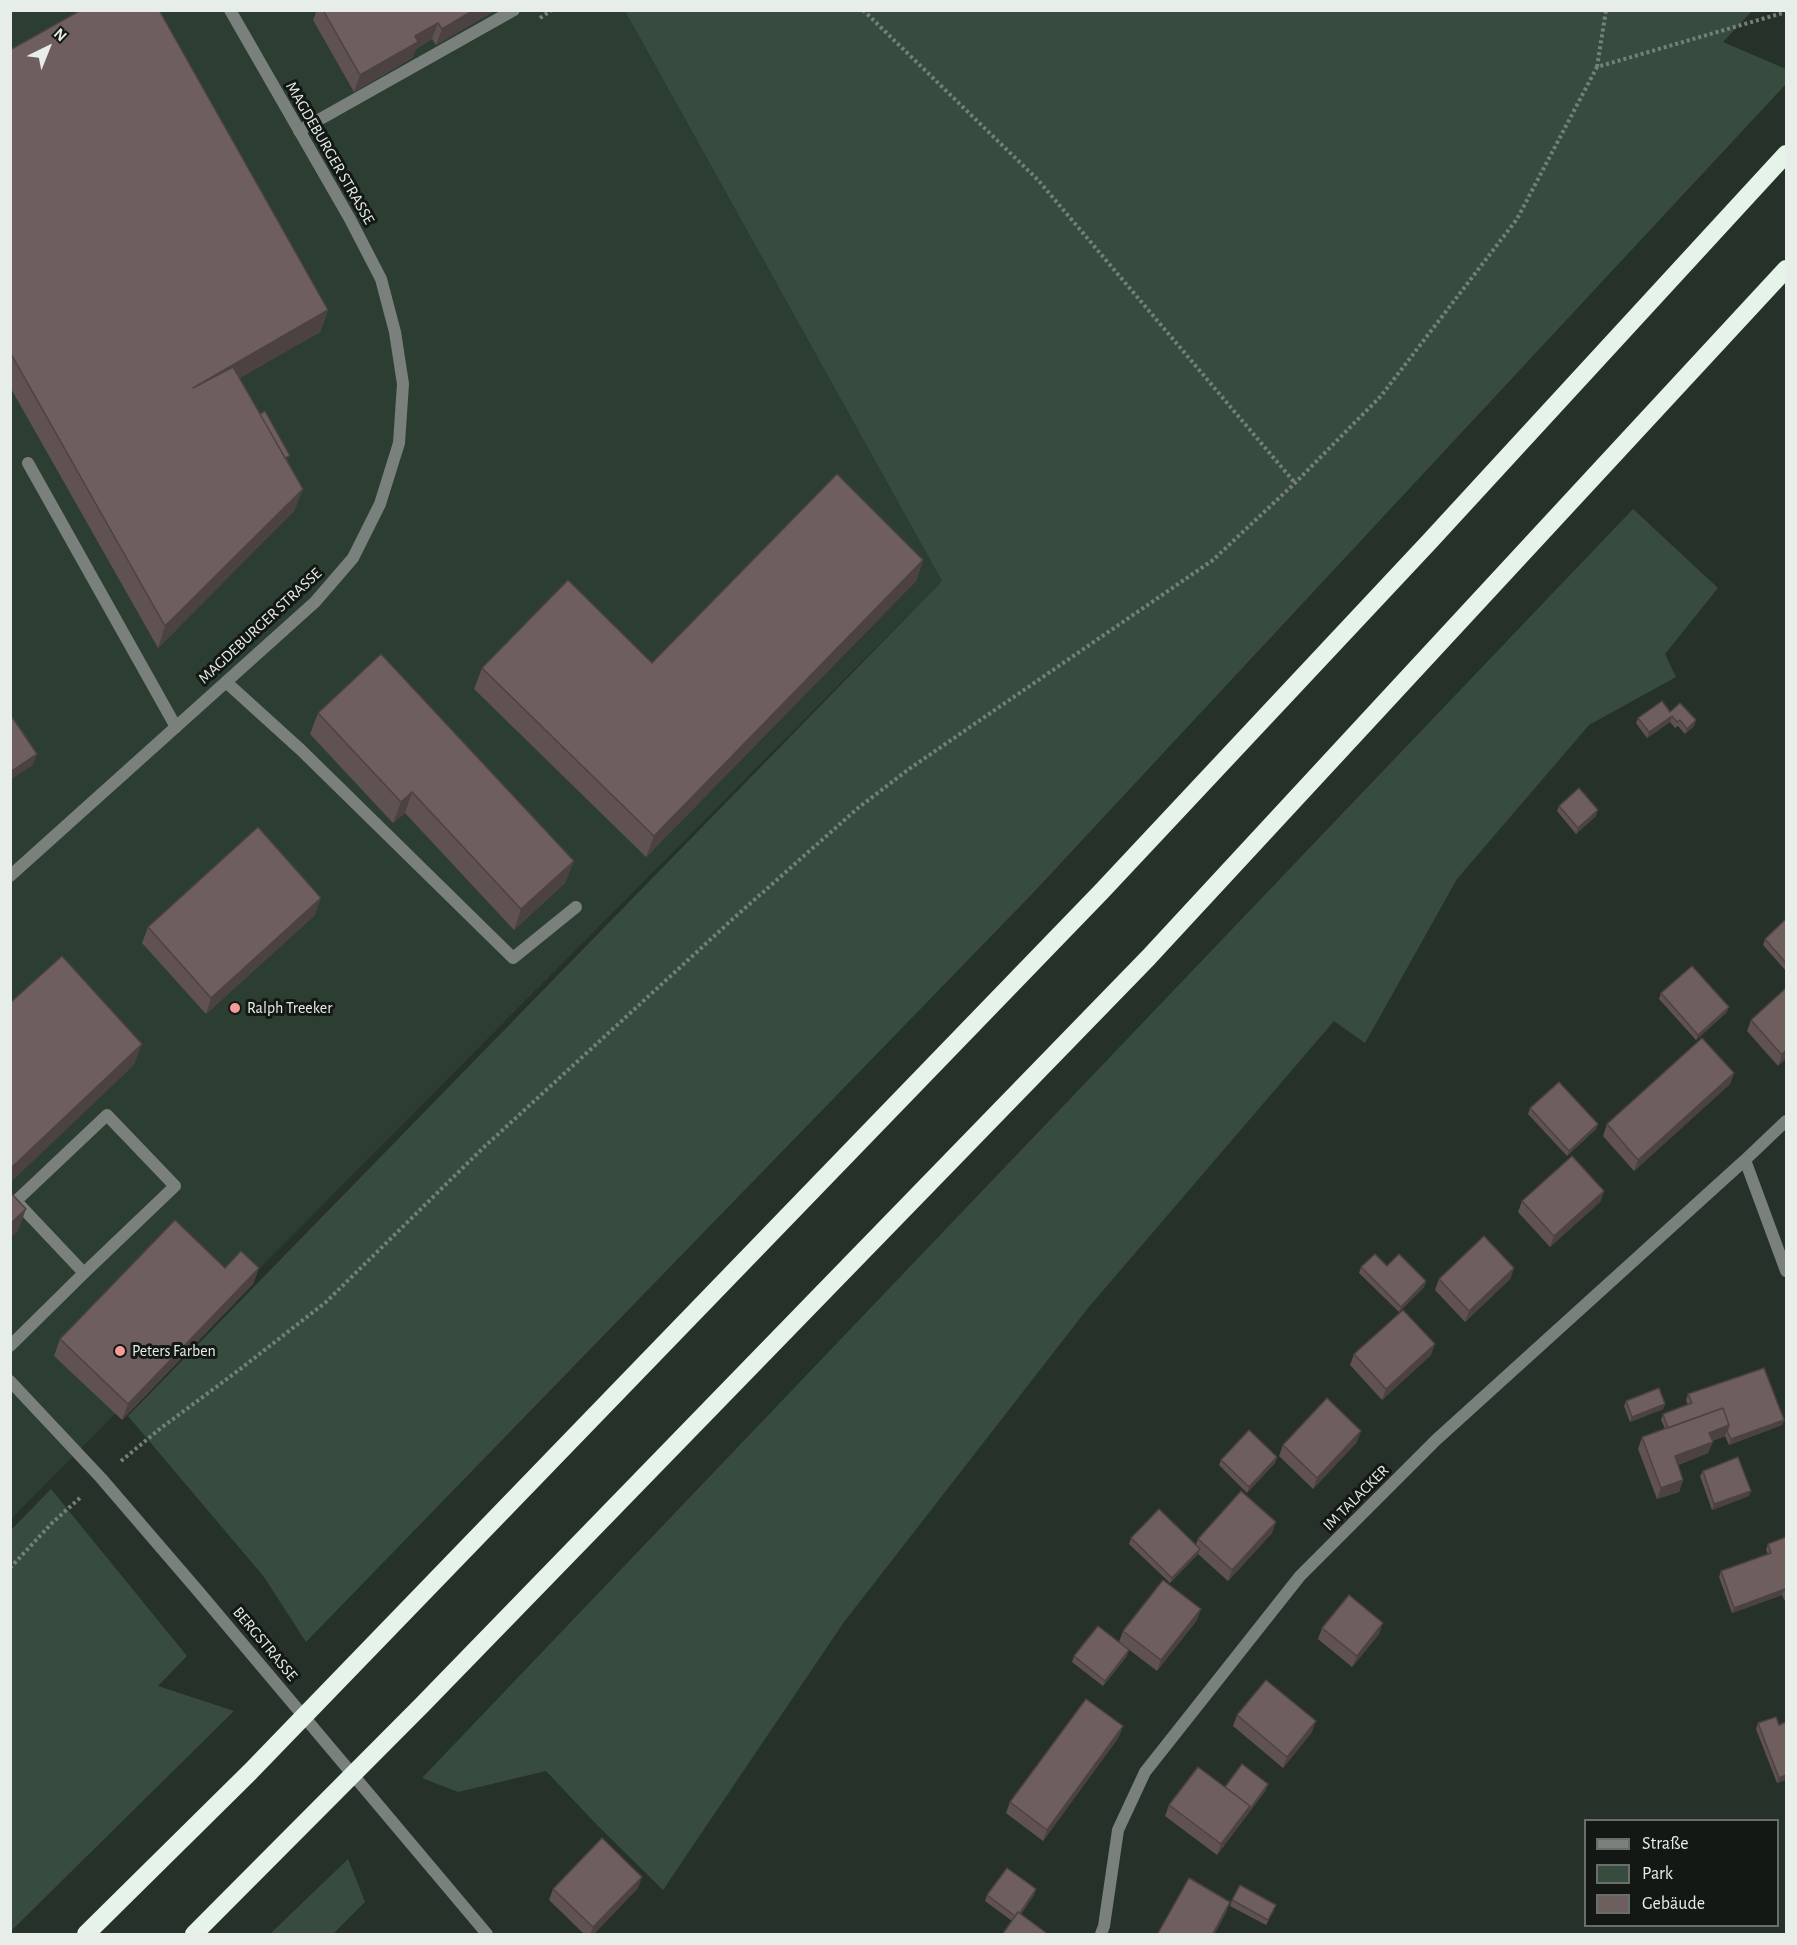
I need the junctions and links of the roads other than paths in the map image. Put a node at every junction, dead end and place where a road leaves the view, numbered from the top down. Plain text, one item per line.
1 (230, 10) edge
2 (514, 10) edge
3 (299, 131) junction
4 (1786, 154) edge
5 (1786, 269) edge
6 (28, 463) dead end
7 (226, 682) junction
8 (176, 727) junction
9 (10, 876) edge
10 (576, 907) dead end
11 (1786, 1121) edge
12 (1745, 1160) junction
13 (1786, 1271) edge
14 (84, 1273) junction
15 (10, 1346) edge
16 (10, 1381) edge
17 (86, 1935) edge
18 (194, 1935) edge
19 (487, 1935) edge
20 (1101, 1935) edge

1 - 3 street, MAGDEBURGER STRASSE
2 - 3 street
3 - 7 street, MAGDEBURGER STRASSE
4 - 17 highway
5 - 18 highway
6 - 8 street
7 - 8 street, MAGDEBURGER STRASSE
7 - 10 street
8 - 9 street, MAGDEBURGER STRASSE
11 - 12 street, IM TALACKER
12 - 13 street
12 - 20 street, IM TALACKER
14 - 14 street
14 - 15 street
16 - 19 street, BERGSTRASSE

